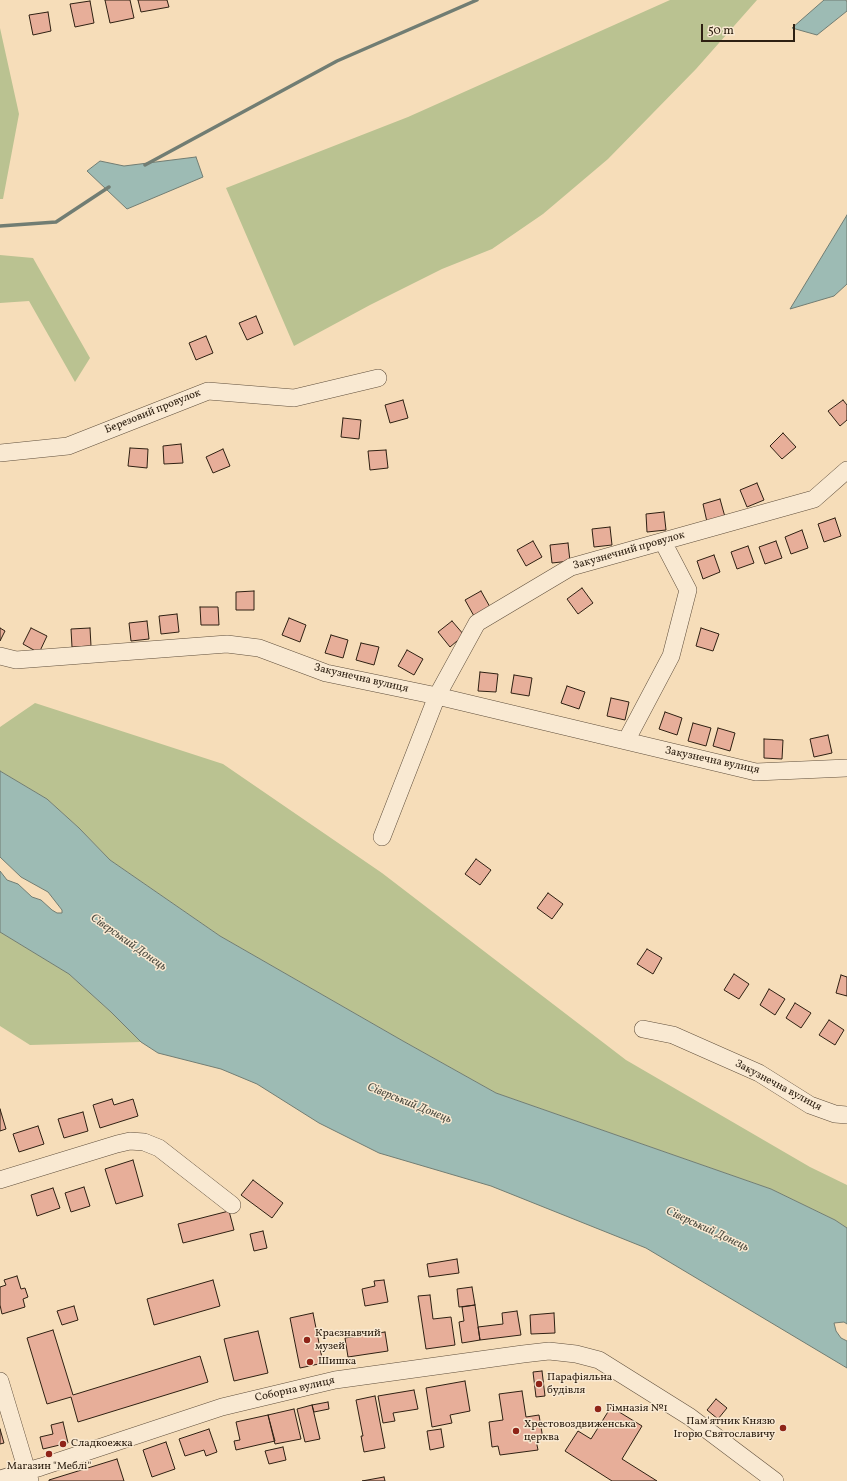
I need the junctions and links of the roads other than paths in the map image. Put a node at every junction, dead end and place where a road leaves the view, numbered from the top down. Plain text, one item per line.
1 (378, 378) dead end
2 (0, 453) edge
3 (847, 470) edge
4 (663, 542) junction
5 (0, 656) edge
6 (438, 696) junction
7 (626, 741) junction
8 (847, 768) edge
9 (382, 837) dead end
10 (643, 1029) dead end
11 (847, 1115) edge
12 (0, 1180) edge
13 (232, 1205) dead end
14 (0, 1381) edge
15 (28, 1476) edge
16 (0, 1479) edge
17 (775, 1481) edge

1 - 2 street, Березовий провулок
3 - 4 street, Закузнечний провулок
4 - 6 street, Закузнечний провулок
4 - 7 street
5 - 6 street, Закузнечна вулиця
6 - 7 street, Закузнечна вулиця
6 - 9 street, Закузнечний провулок
7 - 8 street, Закузнечна вулиця
10 - 11 street, Закузнечна вулиця
12 - 13 street
14 - 15 street
15 - 16 street, Соборна вулиця
15 - 17 street, Соборна вулиця

